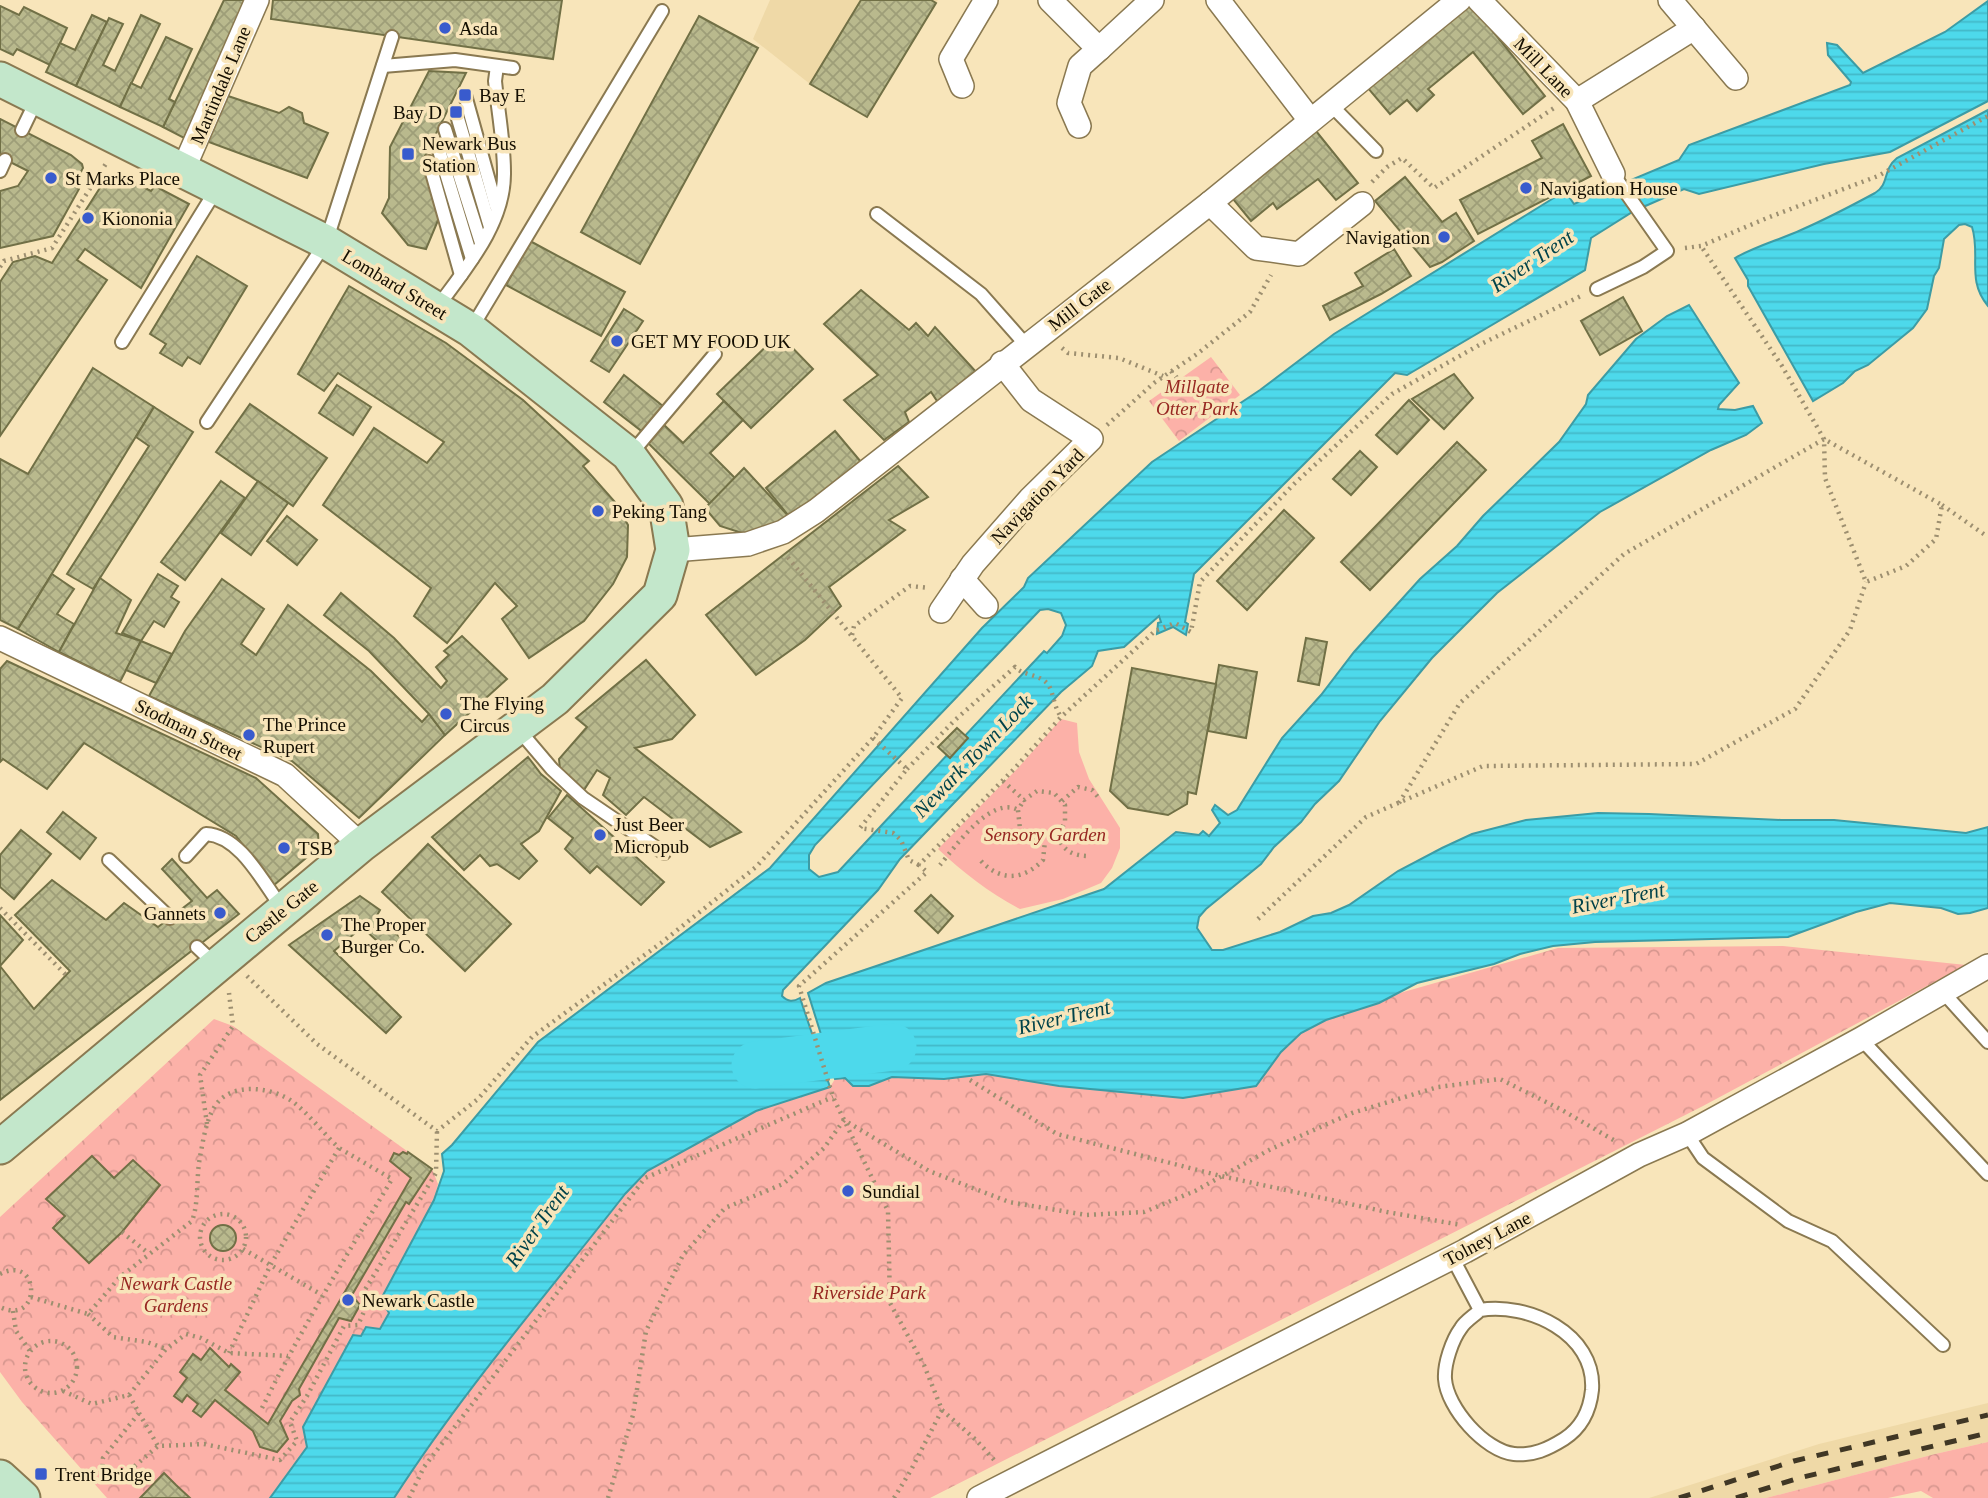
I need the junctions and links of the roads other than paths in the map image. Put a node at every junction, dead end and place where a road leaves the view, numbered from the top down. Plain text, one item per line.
1 (257, 0) edge
2 (986, 0) edge
3 (1050, 0) edge
4 (1152, 0) edge
5 (1218, 0) edge
6 (1459, 0) edge
7 (1479, 0) edge
8 (1670, 0) edge
9 (662, 11) dead end
10 (1694, 28) junction
11 (392, 37) dead end
12 (1100, 49) junction
13 (383, 66) junction
14 (497, 66) junction
15 (513, 68) dead end
16 (1736, 78) dead end
17 (0, 79) edge
18 (962, 86) dead end
19 (465, 96) dead end
20 (1573, 97) junction
21 (37, 98) junction
22 (1330, 103) junction
23 (456, 112) dead end
24 (1310, 120) junction
25 (1079, 126) dead end
26 (445, 129) dead end
27 (22, 130) dead end
28 (438, 146) dead end
29 (1376, 151) dead end
30 (429, 162) dead end
31 (183, 170) junction
32 (1613, 174) joint
33 (218, 187) junction
34 (1210, 203) junction
35 (1362, 204) road end
36 (498, 211) junction
37 (877, 214) dead end
38 (490, 227) junction
39 (326, 242) junction
40 (481, 243) junction
41 (472, 259) junction
42 (461, 275) junction
43 (1597, 289) road end
44 (436, 309) junction
45 (471, 330) junction
46 (122, 342) dead end
47 (1026, 345) junction
48 (715, 354) dead end
49 (1002, 363) junction
50 (207, 422) dead end
51 (630, 456) junction
52 (673, 550) junction
53 (961, 579) junction
54 (660, 595) joint
55 (986, 606) dead end
56 (941, 611) dead end
57 (1, 639) edge
58 (518, 728) junction
59 (361, 845) junction
60 (664, 853) dead end
61 (186, 856) dead end
62 (109, 860) dead end
63 (283, 909) junction
64 (170, 918) dead end
65 (1988, 966) edge
66 (1942, 991) junction
67 (1861, 1039) junction
68 (1988, 1041) edge
69 (1687, 1134) junction
70 (8, 1135) edge
71 (1988, 1174) edge
72 (1452, 1257) junction
73 (1480, 1310) junction
74 (1943, 1345) dead end
75 (979, 1498) edge

1 - 31 street, Martindale Lane
2 - 18 street
3 - 12 street
4 - 12 street
5 - 24 street
6 - 22 street, Mill Gate
7 - 20 street, Mill Lane
8 - 10 street
9 - 45 lane
10 - 16 street
10 - 20 street
11 - 13 lane
12 - 25 street
13 - 14 lane
13 - 39 lane
14 - 15 lane
14 - 36 lane
17 - 21 main road, Lombard Street
19 - 36 lane
20 - 32 street, Mill Lane
21 - 27 lane
21 - 31 main road, Lombard Street
22 - 24 street, Mill Gate
22 - 29 lane
23 - 38 lane
24 - 34 street, Mill Gate
26 - 40 lane
28 - 41 lane
30 - 42 lane
31 - 33 main road, Lombard Street
32 - 43 lane, Mill Lane
33 - 39 main road, Lombard Street
33 - 46 lane
34 - 35 street
34 - 47 street, Mill Gate
36 - 38 lane
37 - 47 lane
38 - 40 lane
39 - 44 main road, Lombard Street
39 - 50 lane
40 - 41 lane
41 - 42 lane
42 - 44 lane
44 - 45 main road, Lombard Street
45 - 51 main road, Lombard Street
47 - 49 street, Mill Gate
48 - 51 lane
49 - 52 street, Mill Gate
49 - 53 street, Navigation Yard
51 - 52 main road, Lombard Street
52 - 54 main road, Lombard Street
53 - 55 street
53 - 56 street, Navigation Yard
54 - 58 main road, Castle Gate
57 - 59 street, Stodman Street
58 - 59 main road, Castle Gate
58 - 60 lane
59 - 63 main road, Castle Gate
61 - 63 lane
62 - 64 lane
63 - 70 main road, Castle Gate
65 - 66 street, Tolney Lane
66 - 67 street, Tolney Lane
66 - 68 lane
67 - 69 street, Tolney Lane
67 - 71 lane
69 - 72 street, Tolney Lane
69 - 74 lane
72 - 73 lane
72 - 75 street, Tolney Lane
73 - 73 lane

